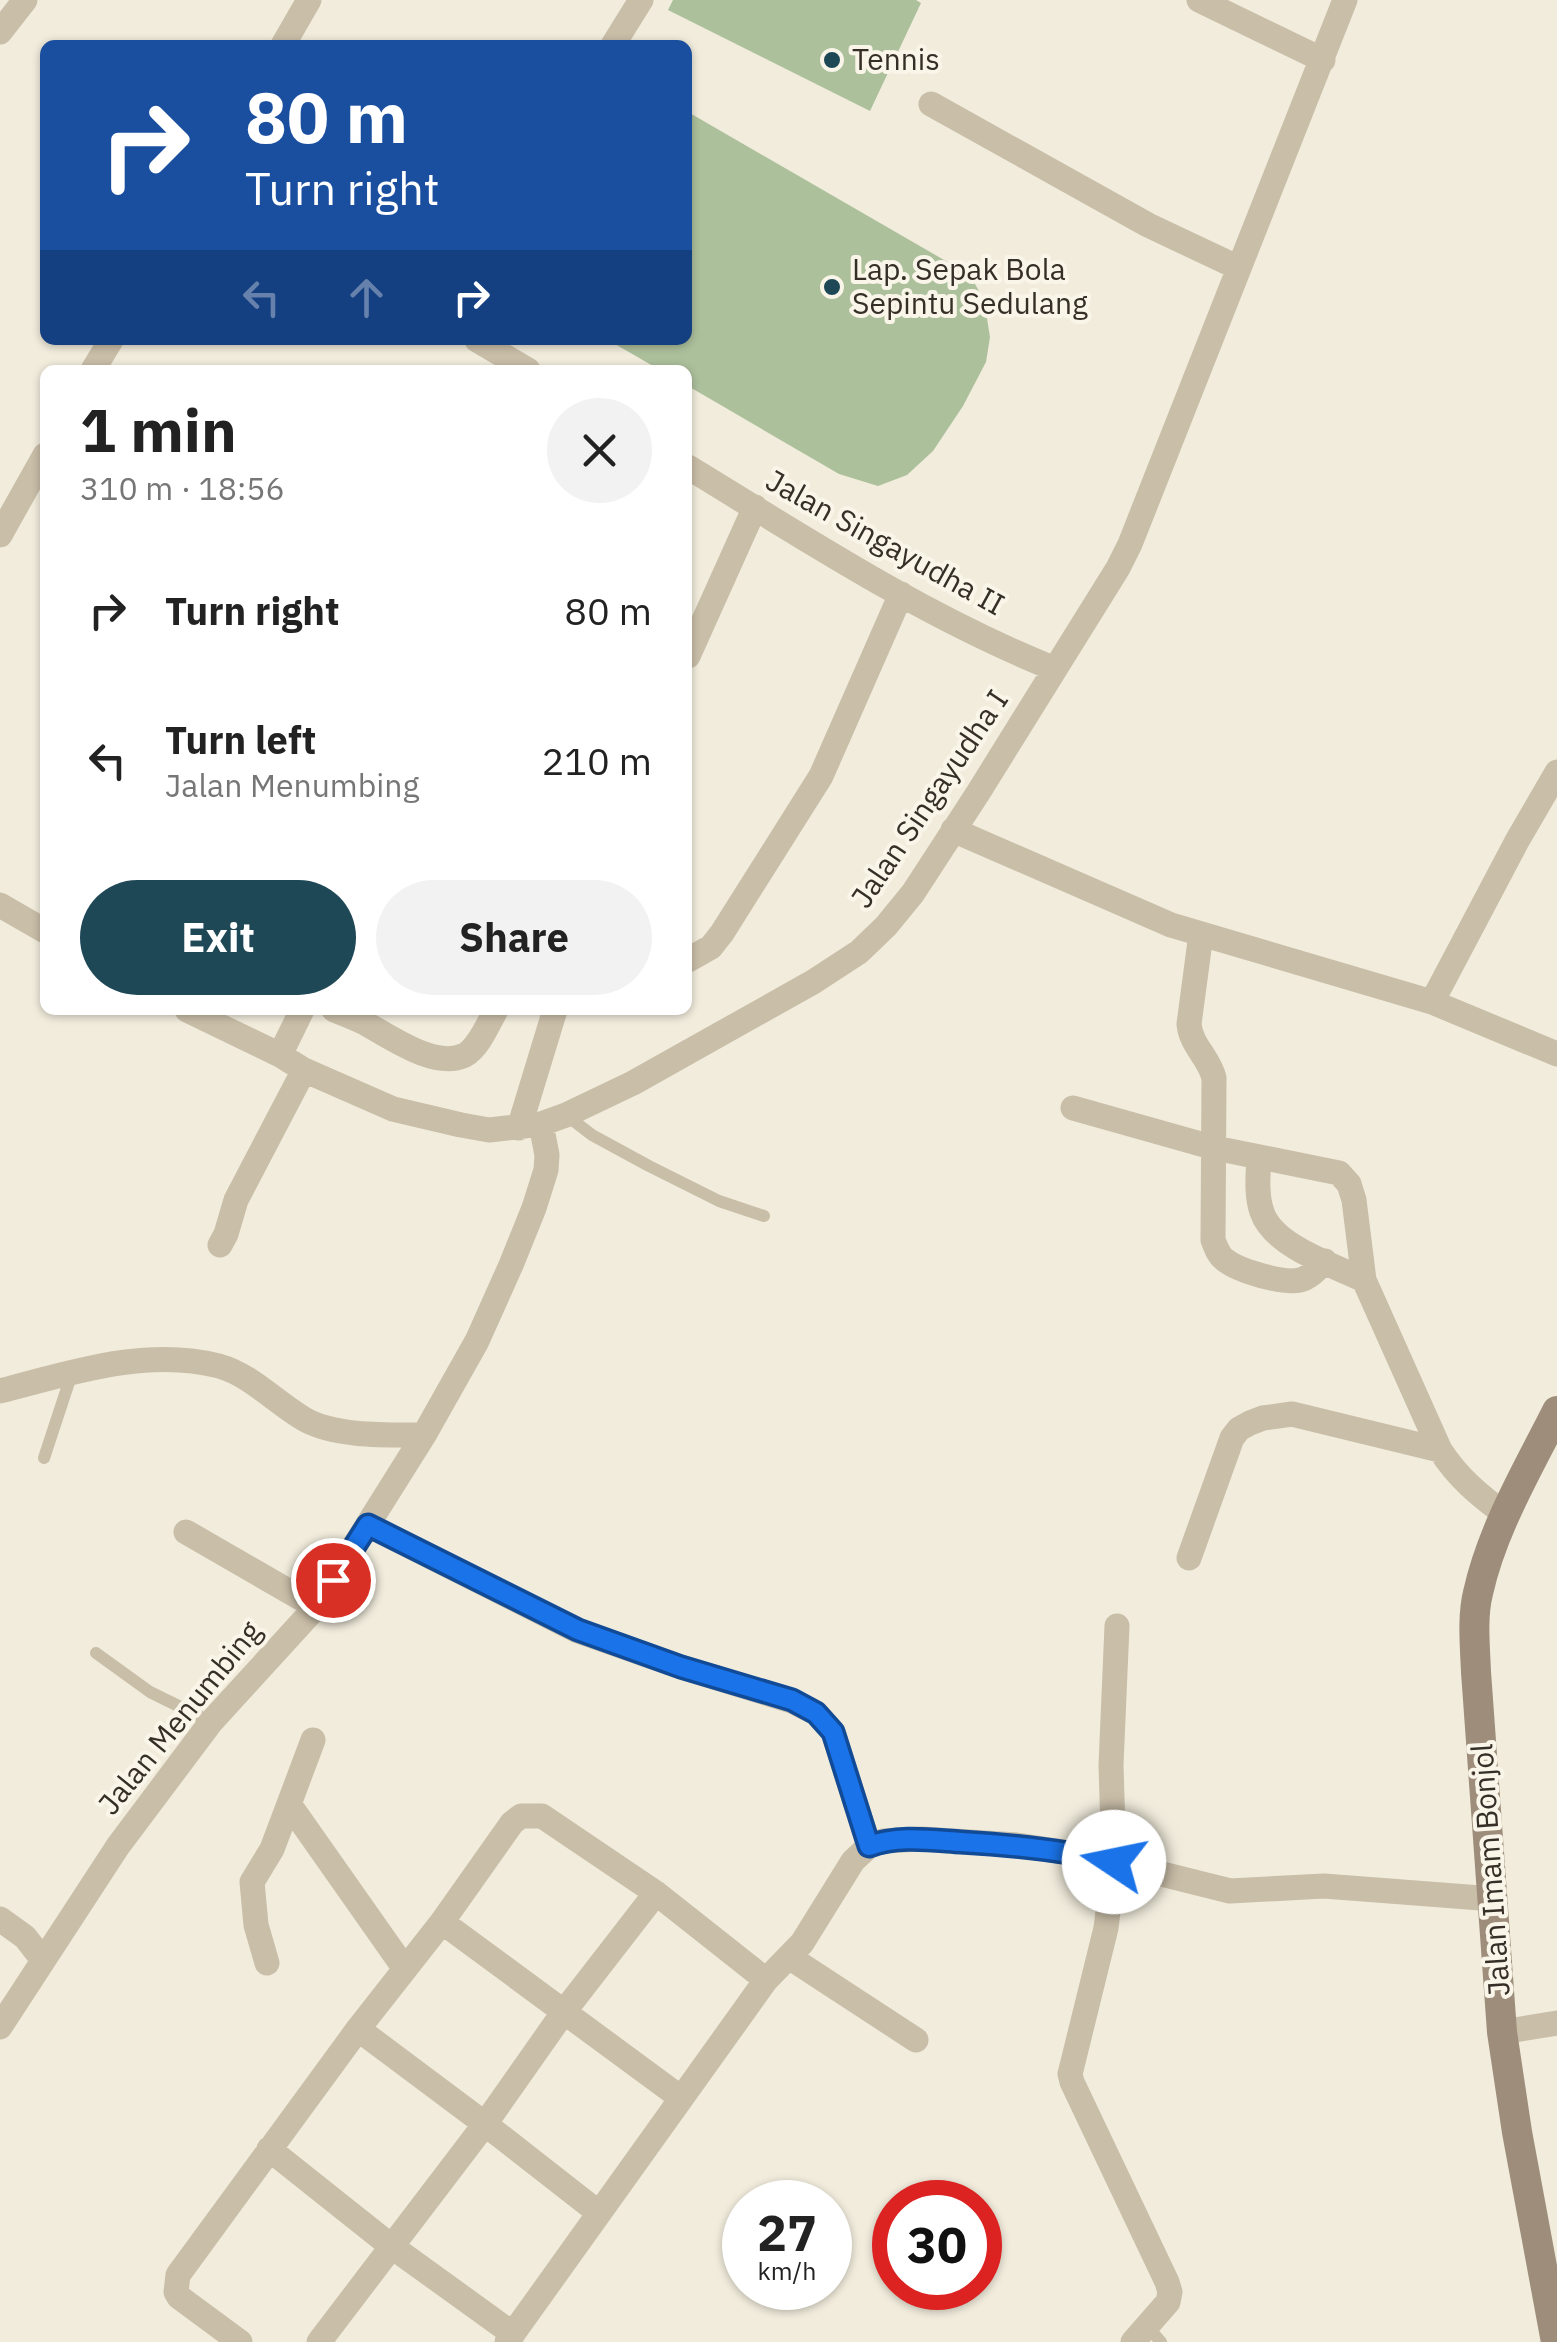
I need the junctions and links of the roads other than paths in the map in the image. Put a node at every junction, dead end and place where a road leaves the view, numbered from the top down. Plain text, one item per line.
1 (25, 0) edge
2 (309, 0) edge
3 (641, 0) edge
4 (1199, 0) edge
5 (1345, 0) edge
6 (0, 32) edge
7 (286, 40) edge
8 (616, 40) edge
9 (1323, 60) junction
10 (930, 104) dead end
11 (1239, 268) junction
12 (486, 345) edge
13 (520, 365) edge
14 (40, 464) edge
15 (692, 469) edge
16 (755, 508) junction
17 (0, 535) edge
18 (901, 594) junction
19 (692, 647) edge
20 (1055, 669) junction
21 (1557, 772) edge
22 (953, 830) junction
23 (0, 905) edge
24 (40, 928) edge
25 (1201, 934) junction
26 (692, 958) edge
27 (1432, 1002) junction
28 (197, 1015) edge
29 (300, 1015) edge
30 (347, 1015) edge
31 (493, 1015) edge
32 (555, 1015) edge
33 (1557, 1054) edge
34 (280, 1055) junction
35 (304, 1070) junction
36 (1073, 1108) dead end
37 (566, 1115) junction
38 (530, 1126) junction
39 (1215, 1148) junction
40 (1259, 1157) junction
41 (764, 1216) dead end
42 (220, 1245) dead end
43 (1325, 1261) junction
44 (1364, 1280) junction
45 (72, 1373) junction
46 (0, 1391) edge
47 (1554, 1426) edge
48 (424, 1436) junction
49 (1440, 1450) junction
50 (44, 1458) dead end
51 (1506, 1515) junction
52 (368, 1525) junction
53 (186, 1532) dead end
54 (1189, 1558) dead end
55 (316, 1607) junction
56 (1117, 1626) dead end
57 (96, 1652) dead end
58 (211, 1722) junction
59 (313, 1740) dead end
60 (290, 1804) junction
61 (869, 1846) junction
62 (1114, 1862) junction
63 (656, 1894) junction
64 (1494, 1899) junction
65 (0, 1919) edge
66 (442, 1922) junction
67 (788, 1957) junction
68 (43, 1960) junction
69 (266, 1963) dead end
70 (405, 1969) junction
71 (766, 1980) junction
72 (564, 2013) junction
73 (1557, 2023) edge
74 (0, 2027) edge
75 (358, 2028) junction
76 (1502, 2032) junction
77 (916, 2040) dead end
78 (681, 2098) junction
79 (485, 2124) junction
80 (269, 2149) junction
81 (599, 2213) junction
82 (392, 2246) junction
83 (1555, 2331) edge
84 (1147, 2337) edge
85 (510, 2338) edge
86 (240, 2342) edge
87 (319, 2342) edge

1 - 6 street
2 - 7 street
3 - 8 street
4 - 9 street
5 - 9 street, Jalan Singayudha I
9 - 11 street, Jalan Singayudha I
10 - 11 street
11 - 20 street, Jalan Singayudha I
12 - 13 street
14 - 17 street
15 - 16 street, Jalan Singayudha II
16 - 18 street, Jalan Singayudha II
16 - 19 street
18 - 20 street, Jalan Singayudha II
18 - 26 street
20 - 22 street, Jalan Singayudha I
21 - 27 street
22 - 25 street
22 - 37 street, Jalan Singayudha I
23 - 24 street
25 - 27 street
25 - 39 street
27 - 33 street
28 - 34 street, Jalan Singayudha I
29 - 34 street
30 - 31 street
32 - 38 street
34 - 35 street, Jalan Singayudha I
35 - 38 street, Jalan Singayudha I
35 - 42 street
36 - 39 street
37 - 38 street, Jalan Singayudha I
37 - 41 lane
38 - 48 street, Jalan Menumbing
39 - 40 street
39 - 43 street
40 - 43 street
40 - 44 street
43 - 44 street
44 - 49 street
45 - 46 street
45 - 48 street
45 - 50 lane
47 - 51 main road, Jalan Imam Bonjol
48 - 52 street, Jalan Menumbing
49 - 51 street
49 - 54 street
51 - 64 main road, Jalan Imam Bonjol
52 - 55 street, Jalan Menumbing
52 - 61 street
53 - 55 street
55 - 58 street, Jalan Menumbing
56 - 62 street
57 - 58 lane
58 - 68 street, Jalan Menumbing
59 - 60 street
60 - 69 street
60 - 70 street
61 - 62 street
61 - 67 street
62 - 64 street
62 - 84 street
63 - 66 street
63 - 71 street
63 - 72 street
64 - 76 main road, Jalan Imam Bonjol
65 - 68 street
66 - 70 street
66 - 72 street
67 - 71 street
67 - 77 street
68 - 74 street, Jalan Menumbing
70 - 75 street
71 - 78 street
72 - 78 street
72 - 79 street
73 - 76 street
75 - 79 street
75 - 80 street
76 - 83 main road, Jalan Imam Bonjol
78 - 81 street
79 - 81 street
79 - 82 street
80 - 82 street
80 - 86 street
81 - 85 street
82 - 85 street
82 - 87 street

